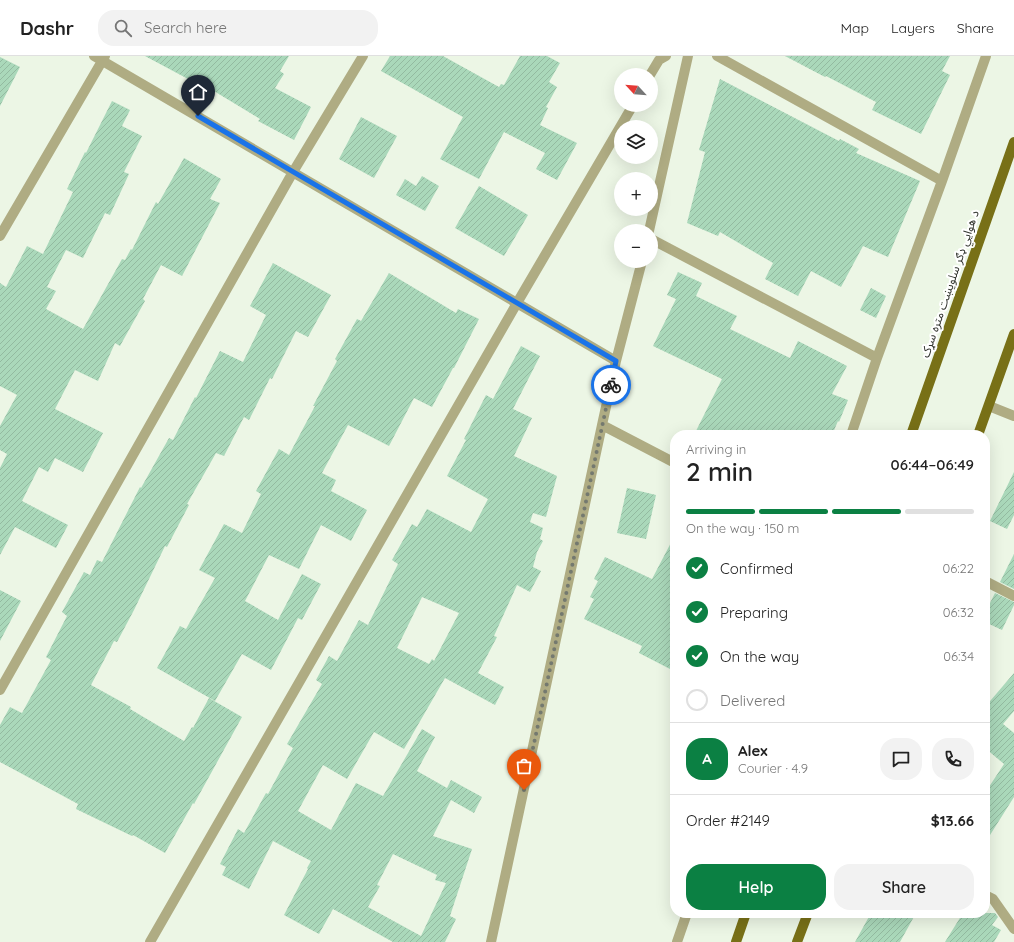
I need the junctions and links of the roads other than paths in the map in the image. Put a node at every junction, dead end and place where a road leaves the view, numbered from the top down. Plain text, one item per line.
1 (363, 56) edge
2 (666, 56) edge
3 (688, 56) edge
4 (717, 56) edge
5 (986, 56) edge
6 (100, 58) edge
7 (654, 68) edge
8 (628, 112) edge
9 (1014, 142) edge
10 (293, 172) junction
11 (942, 181) junction
12 (651, 224) edge
13 (0, 236) edge
14 (658, 243) edge
15 (640, 268) edge
16 (517, 303) junction
17 (1014, 334) edge
18 (877, 358) junction
19 (616, 361) junction
20 (989, 406) junction
21 (1014, 416) edge
22 (602, 424) junction
23 (853, 430) edge
24 (913, 430) edge
25 (980, 430) edge
26 (670, 460) edge
27 (990, 584) edge
28 (1014, 596) edge
29 (0, 690) edge
30 (990, 898) edge
31 (685, 918) edge
32 (744, 918) edge
33 (806, 918) edge
34 (1014, 930) edge
35 (150, 942) edge
36 (491, 942) edge
37 (677, 942) edge
38 (736, 942) edge
39 (798, 942) edge

1 - 10 street
2 - 7 street
3 - 12 street
4 - 11 street
5 - 11 street
6 - 10 street
6 - 13 street
8 - 16 street
9 - 24 main road, د هوايي ډګر سلویښت متره سړک
10 - 16 street
10 - 29 street
11 - 18 street
14 - 18 street
15 - 19 street
16 - 19 street
16 - 35 street
17 - 20 main road
18 - 23 street
19 - 22 street
20 - 21 street
20 - 25 main road
22 - 26 street
22 - 36 street
27 - 28 street
30 - 34 street
31 - 37 street
32 - 38 main road
33 - 39 main road

